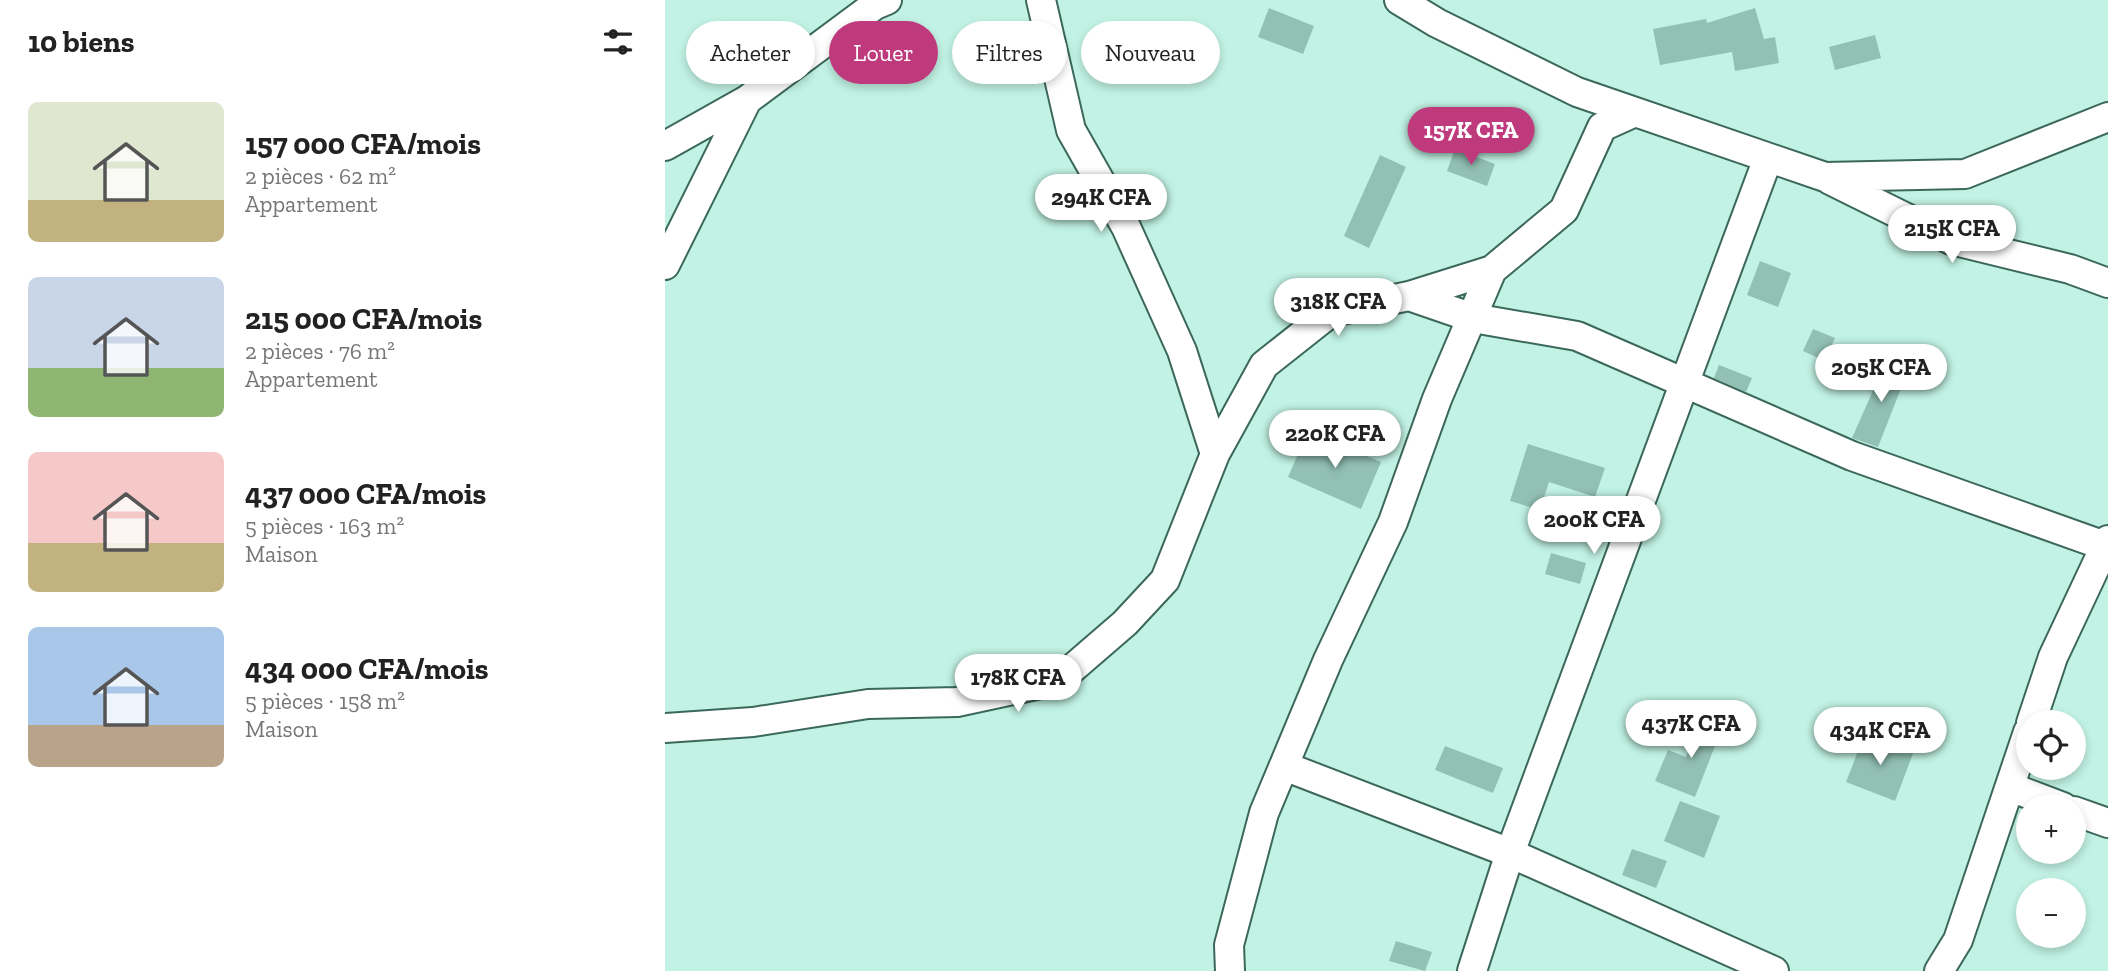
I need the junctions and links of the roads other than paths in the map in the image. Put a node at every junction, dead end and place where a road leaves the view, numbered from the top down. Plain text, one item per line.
1 (887, 0) edge
2 (1041, 0) edge
3 (1399, 0) edge
4 (747, 100) junction
5 (1633, 113) junction
6 (2108, 117) edge
7 (665, 146) edge
8 (1769, 158) junction
9 (1825, 177) junction
10 (665, 265) edge
11 (1492, 270) junction
12 (2108, 283) edge
13 (1409, 296) junction
14 (1473, 318) junction
15 (1684, 382) junction
16 (1215, 454) junction
17 (2107, 544) edge
18 (2035, 710) edge
19 (665, 728) edge
20 (1284, 766) junction
21 (2016, 769) edge
22 (2010, 787) junction
23 (2029, 794) edge
24 (2086, 816) edge
25 (2108, 824) edge
26 (1510, 853) junction
27 (1230, 971) edge
28 (1472, 971) edge
29 (1775, 971) edge
30 (1939, 971) edge

1 - 4 street
2 - 16 street
3 - 5 street
4 - 7 street
4 - 10 street
5 - 8 street
5 - 11 street
6 - 9 street
8 - 9 street
8 - 15 street
9 - 12 street
11 - 13 street
11 - 14 street
13 - 14 street
13 - 16 street
14 - 15 street
14 - 20 street
15 - 17 street
15 - 26 street
16 - 19 street
17 - 18 street
20 - 26 street
20 - 27 street
21 - 22 street
22 - 23 street
22 - 30 street
24 - 25 street
26 - 28 street
26 - 29 street

